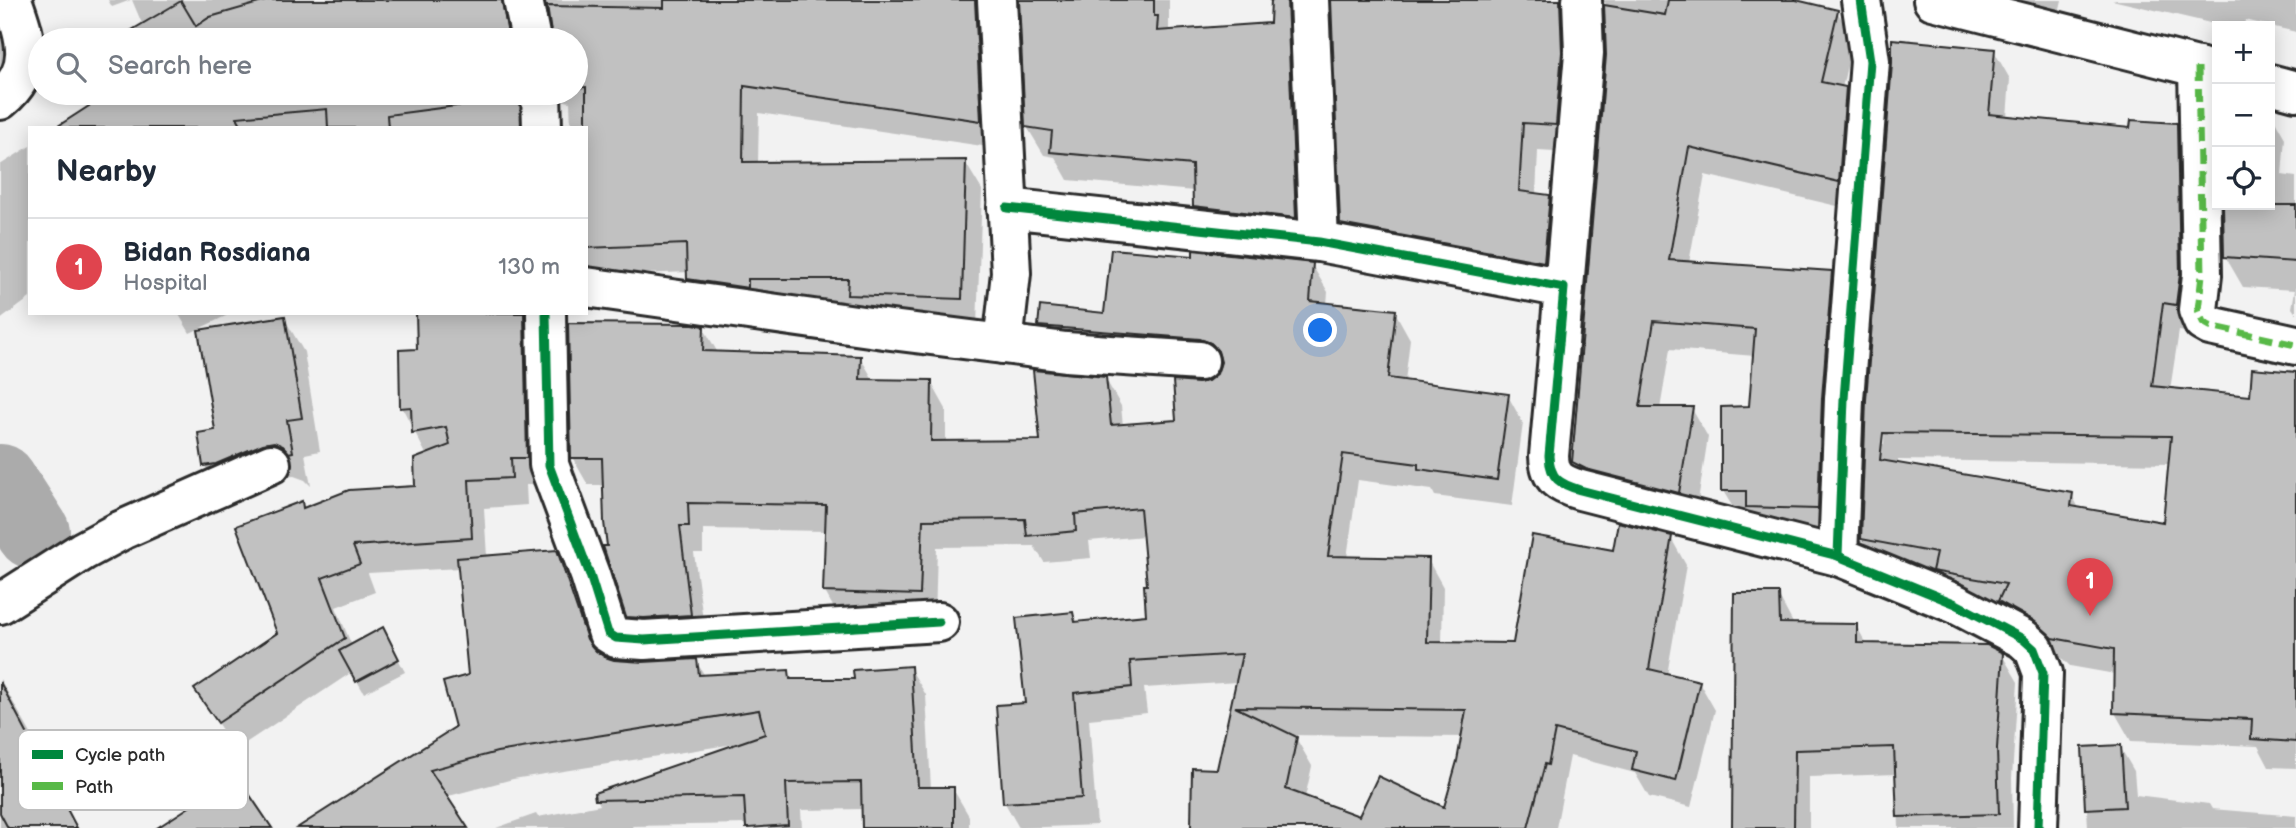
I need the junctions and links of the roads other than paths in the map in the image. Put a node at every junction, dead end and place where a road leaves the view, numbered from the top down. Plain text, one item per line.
1 (12, 0) edge
2 (523, 0) edge
3 (997, 0) edge
4 (1309, 0) edge
5 (1582, 0) edge
6 (1861, 0) edge
7 (1933, 0) edge
8 (529, 28) edge
9 (2208, 69) edge
10 (2275, 85) edge
11 (2296, 90) edge
12 (0, 100) edge
13 (541, 105) edge
14 (542, 126) edge
15 (1007, 208) junction
16 (1319, 242) junction
17 (588, 287) edge
18 (1564, 288) junction
19 (546, 315) edge
20 (1003, 344) junction
21 (2296, 345) edge
22 (1199, 361) dead end
23 (271, 464) dead end
24 (1838, 556) junction
25 (0, 604) edge
26 (939, 622) dead end
27 (2038, 828) edge

1 - 12 street
2 - 8 street
3 - 15 street
4 - 16 street
5 - 18 street
6 - 24 street
7 - 9 street
9 - 21 street
10 - 11 street
13 - 14 street
15 - 16 street
15 - 20 street
16 - 18 street
17 - 20 street
18 - 24 street
19 - 26 street
20 - 22 street
23 - 25 street
24 - 27 street

